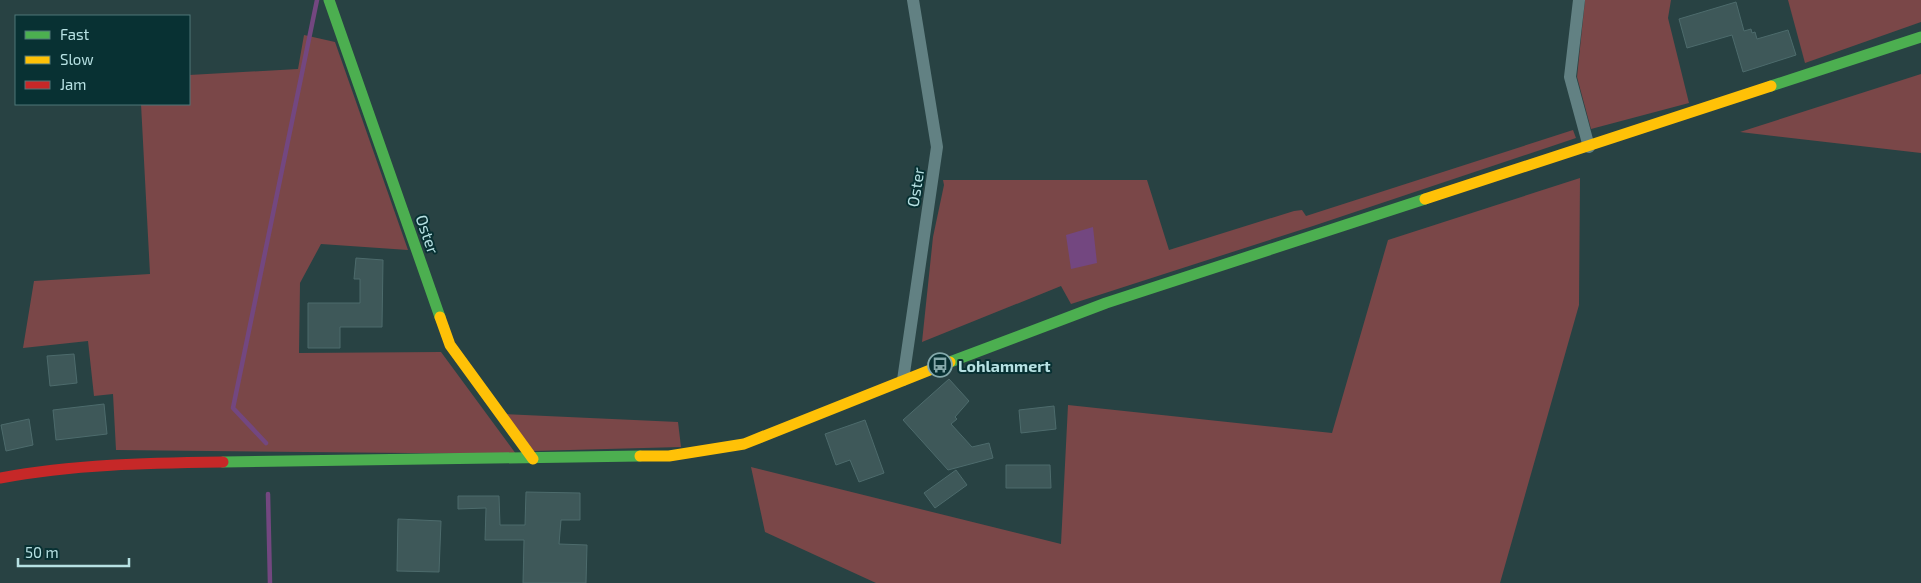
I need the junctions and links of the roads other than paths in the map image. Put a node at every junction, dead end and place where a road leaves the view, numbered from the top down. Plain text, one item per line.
1 (329, 0) edge
2 (913, 0) edge
3 (1579, 0) edge
4 (1921, 37) edge
5 (1589, 147) junction
6 (902, 380) junction
7 (533, 459) junction
8 (0, 478) edge

1 - 7 main road, Oster
2 - 6 street, Oster
3 - 5 street
4 - 5 main road
5 - 6 main road
6 - 7 main road
7 - 8 main road

